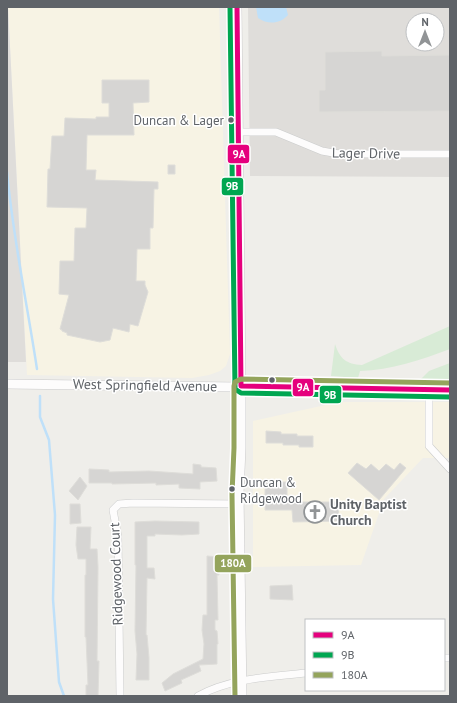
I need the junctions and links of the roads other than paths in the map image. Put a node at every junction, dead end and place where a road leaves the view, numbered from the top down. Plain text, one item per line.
1 (237, 7) edge
2 (238, 132) junction
3 (450, 154) edge
4 (7, 384) edge
5 (241, 386) junction
6 (429, 390) junction
7 (450, 390) edge
8 (450, 469) edge
9 (240, 504) junction
10 (305, 673) edge
11 (242, 681) junction
12 (120, 696) edge
13 (198, 696) edge
14 (242, 696) edge

1 - 2 main road
2 - 3 street, Lager Drive
2 - 5 main road
4 - 5 main road, West Springfield Avenue
5 - 6 main road, West Springfield Avenue
5 - 9 main road
6 - 7 main road, West Springfield Avenue
6 - 8 street
9 - 11 main road
9 - 12 street, Ridgewood Court
10 - 11 street
11 - 13 street
11 - 14 main road

